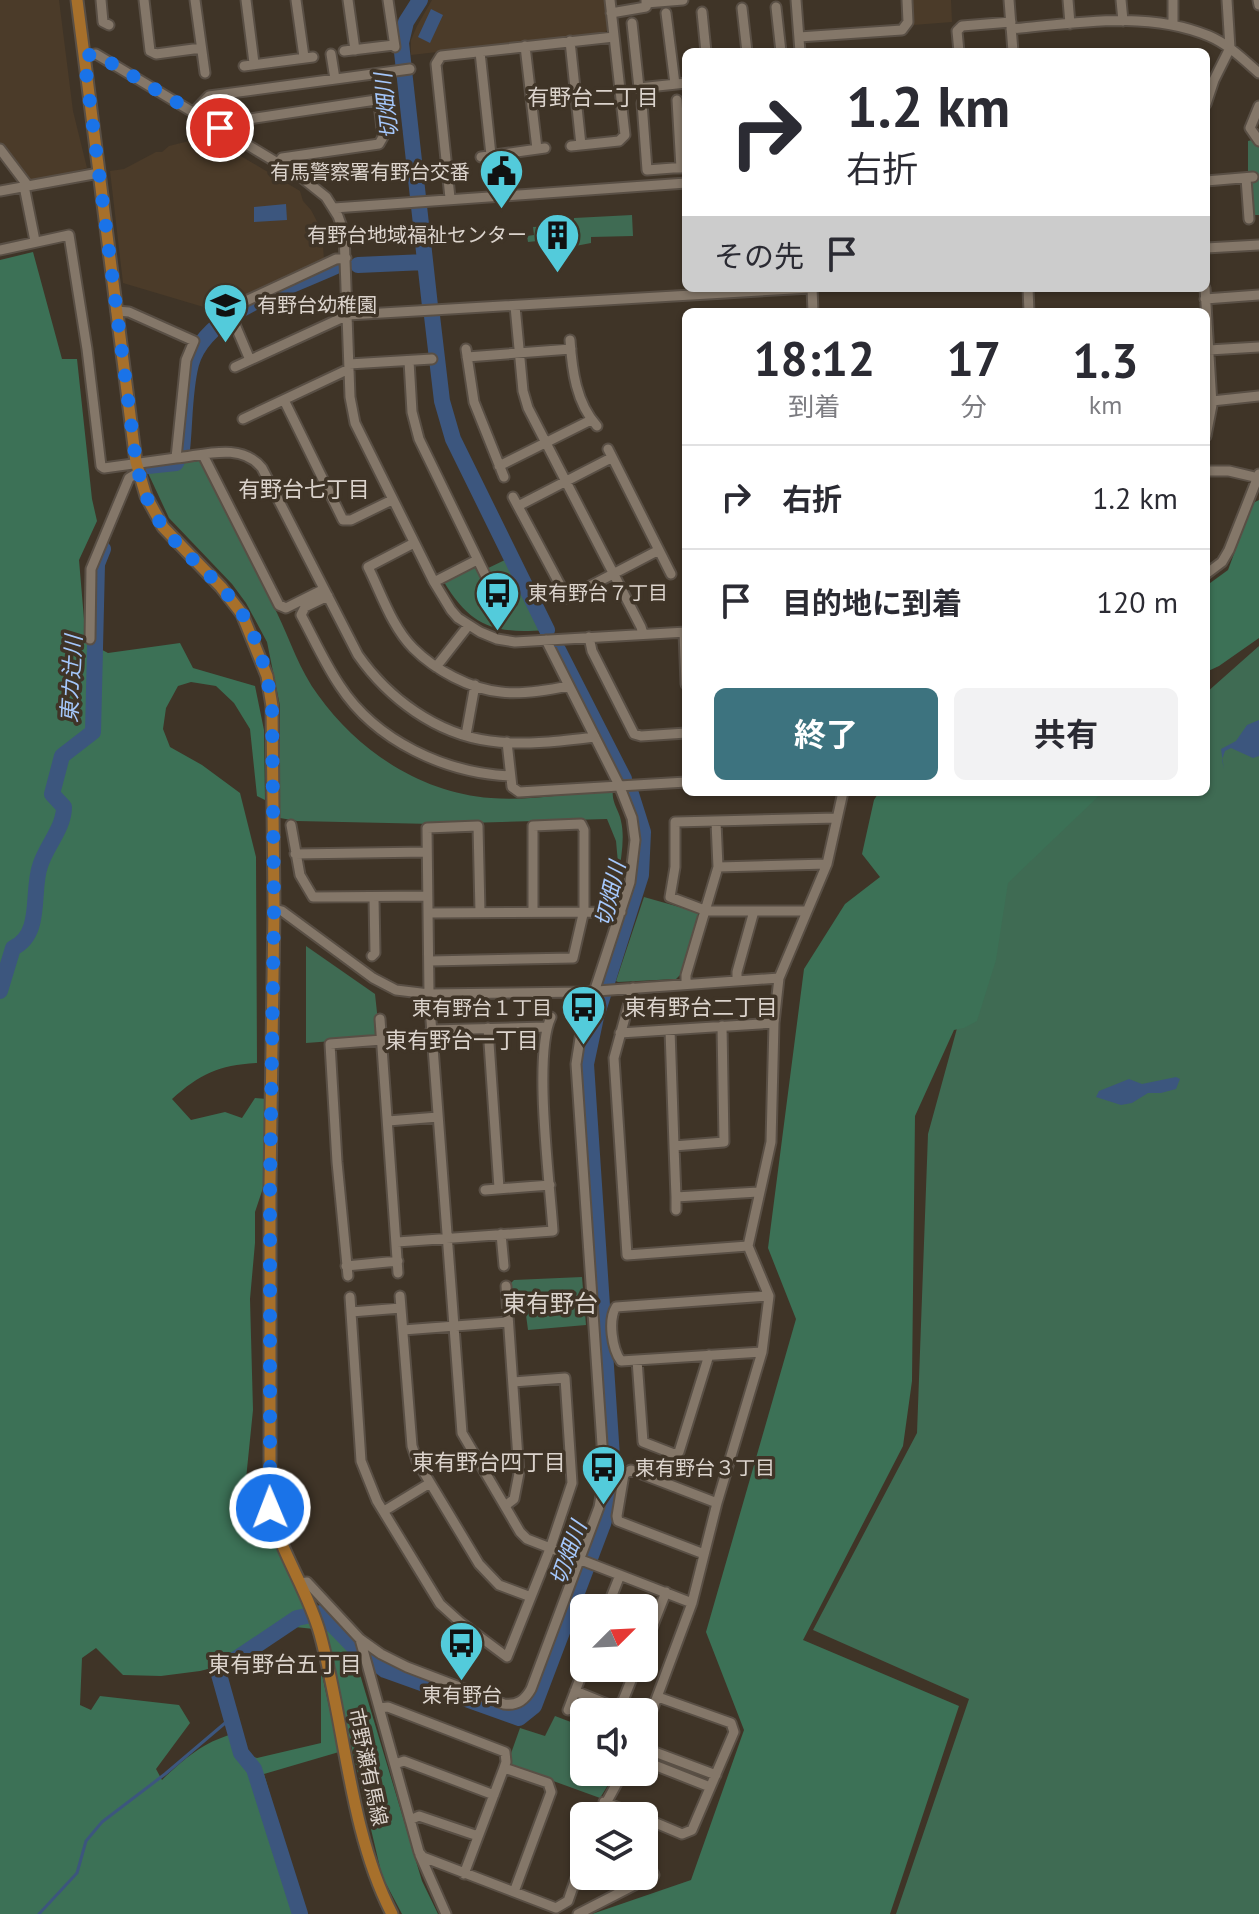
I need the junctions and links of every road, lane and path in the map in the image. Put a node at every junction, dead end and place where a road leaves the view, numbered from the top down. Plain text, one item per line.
1 (77, 0) edge
2 (101, 0) edge
3 (144, 0) edge
4 (195, 0) edge
5 (246, 0) edge
6 (296, 0) edge
7 (348, 0) edge
8 (388, 0) edge
9 (610, 0) edge
10 (683, 0) edge
11 (796, 0) edge
12 (907, 0) edge
13 (1009, 0) edge
14 (1068, 0) edge
15 (1121, 0) edge
16 (1173, 0) edge
17 (1227, 0) edge
18 (647, 1) edge
19 (776, 7) dead end
20 (742, 8) dead end
21 (702, 12) dead end
22 (611, 13) junction
23 (666, 13) dead end
24 (1123, 21) junction
25 (632, 23) dead end
26 (1070, 24) junction
27 (109, 25) dead end
28 (1011, 25) junction
29 (1173, 25) junction
30 (614, 37) junction
31 (799, 37) junction
32 (570, 41) junction
33 (525, 46) junction
34 (201, 48) junction
35 (706, 48) edge
36 (747, 48) edge
37 (781, 48) edge
38 (800, 48) edge
39 (959, 48) edge
40 (1013, 48) edge
41 (1230, 48) junction
42 (480, 52) junction
43 (331, 54) dead end
44 (84, 56) junction
45 (406, 69) dead end
46 (205, 73) dead end
47 (1259, 73) edge
48 (335, 79) junction
49 (682, 83) edge
50 (675, 84) junction
51 (1210, 92) edge
52 (677, 100) dead end
53 (642, 103) dead end
54 (1259, 106) edge
55 (193, 113) junction
56 (220, 128) junction
57 (1259, 141) edge
58 (0, 149) edge
59 (682, 149) edge
60 (278, 163) junction
61 (682, 168) edge
62 (99, 173) junction
63 (1210, 181) edge
64 (682, 183) edge
65 (26, 186) junction
66 (0, 191) edge
67 (450, 198) junction
68 (334, 208) junction
69 (1249, 219) dead end
70 (35, 241) junction
71 (1259, 245) edge
72 (1210, 248) edge
73 (0, 250) edge
74 (346, 258) junction
75 (745, 292) edge
76 (1205, 294) edge
77 (1259, 295) edge
78 (515, 306) junction
79 (116, 311) junction
80 (348, 315) junction
81 (1259, 347) edge
82 (1210, 350) edge
83 (519, 353) junction
84 (432, 359) dead end
85 (250, 360) junction
86 (409, 361) junction
87 (349, 366) junction
88 (235, 367) dead end
89 (1210, 367) edge
90 (1259, 396) edge
91 (284, 400) junction
92 (1212, 401) junction
93 (1210, 413) edge
94 (243, 419) dead end
95 (545, 442) junction
96 (203, 455) junction
97 (176, 458) junction
98 (499, 466) junction
99 (137, 467) junction
100 (1210, 471) edge
101 (504, 477) dead end
102 (1259, 477) edge
103 (565, 481) junction
104 (392, 500) junction
105 (414, 543) junction
106 (659, 550) junction
107 (477, 560) junction
108 (1210, 571) edge
109 (614, 574) junction
110 (671, 574) dead end
111 (434, 582) junction
112 (326, 593) junction
113 (494, 593) dead end
114 (468, 626) junction
115 (682, 632) edge
116 (643, 634) junction
117 (589, 637) junction
118 (90, 639) dead end
119 (546, 640) junction
120 (436, 667) junction
121 (475, 685) junction
122 (569, 686) junction
123 (682, 733) edge
124 (466, 735) junction
125 (595, 737) junction
126 (507, 742) junction
127 (510, 776) junction
128 (682, 782) edge
129 (619, 785) junction
130 (842, 796) edge
131 (837, 818) junction
132 (716, 822) junction
133 (291, 825) dead end
134 (427, 852) junction
135 (295, 854) junction
136 (827, 864) junction
137 (718, 867) junction
138 (427, 896) junction
139 (374, 898) junction
140 (274, 909) junction
141 (584, 910) junction
142 (707, 911) junction
143 (754, 911) junction
144 (807, 911) junction
145 (480, 912) junction
146 (533, 912) junction
147 (621, 912) junction
148 (430, 913) junction
149 (372, 956) dead end
150 (430, 961) junction
151 (779, 978) junction
152 (737, 981) junction
153 (686, 984) junction
154 (633, 988) junction
155 (594, 990) junction
156 (429, 994) junction
157 (380, 1019) dead end
158 (774, 1023) junction
159 (722, 1026) junction
160 (488, 1028) junction
161 (431, 1030) junction
162 (670, 1030) junction
163 (620, 1033) junction
164 (382, 1040) junction
165 (438, 1117) junction
166 (388, 1121) junction
167 (674, 1146) junction
168 (550, 1185) junction
169 (499, 1188) junction
170 (485, 1190) dead end
171 (758, 1192) junction
172 (676, 1197) junction
173 (676, 1210) dead end
174 (501, 1234) junction
175 (447, 1238) junction
176 (397, 1242) junction
177 (748, 1246) junction
178 (398, 1261) junction
179 (504, 1266) dead end
180 (398, 1273) dead end
181 (506, 1286) dead end
182 (400, 1296) dead end
183 (769, 1296) junction
184 (350, 1297) dead end
185 (401, 1308) junction
186 (351, 1312) junction
187 (508, 1322) junction
188 (454, 1326) junction
189 (403, 1330) junction
190 (762, 1352) junction
191 (709, 1355) junction
192 (637, 1360) junction
193 (513, 1382) junction
194 (430, 1483) junction
195 (717, 1503) junction
196 (505, 1506) junction
197 (384, 1511) junction
198 (550, 1549) junction
199 (704, 1554) junction
200 (580, 1560) junction
201 (620, 1575) junction
202 (301, 1583) junction
203 (666, 1592) junction
204 (613, 1594) edge
205 (531, 1597) junction
206 (692, 1603) junction
207 (658, 1612) edge
208 (360, 1639) junction
209 (579, 1682) edge
210 (630, 1682) edge
211 (575, 1691) junction
212 (658, 1697) joint
213 (379, 1708) junction
214 (568, 1710) dead end
215 (658, 1753) edge
216 (395, 1764) junction
217 (658, 1767) edge
218 (504, 1768) junction
219 (716, 1775) junction
220 (614, 1786) edge
221 (710, 1787) junction
222 (494, 1795) junction
223 (604, 1802) edge
224 (410, 1820) junction
225 (658, 1824) edge
226 (478, 1836) junction
227 (419, 1852) junction
228 (464, 1874) junction
229 (572, 1890) edge
230 (625, 1890) edge
231 (514, 1892) junction
232 (392, 1914) edge
233 (446, 1914) edge
234 (578, 1914) edge

1 - 44 main road, 市野瀬有馬線
2 - 27 street
3 - 34 street
4 - 34 street
5 - 6 street
7 - 8 street
9 - 22 street
10 - 18 street
11 - 31 street
12 - 31 street
13 - 28 street
14 - 26 street
15 - 24 street
16 - 29 street
17 - 41 street
18 - 22 street
19 - 37 street
20 - 36 street
21 - 35 street
22 - 30 street
23 - 50 street
24 - 26 street
24 - 29 street
25 - 50 street
26 - 28 street
28 - 39 street
28 - 40 street
29 - 41 street
30 - 32 street
30 - 32 street
31 - 38 street
32 - 33 street
33 - 42 street
33 - 42 street
34 - 46 street
41 - 47 street
41 - 51 street
42 - 67 street
43 - 48 street
44 - 55 street
44 - 62 main road, 市野瀬有馬線
45 - 48 street
48 - 55 street
49 - 50 street
52 - 59 street
53 - 61 street
54 - 57 street
55 - 56 street
56 - 60 street
56 - 60 street
58 - 65 street
60 - 68 street
62 - 65 street
62 - 79 main road, 市野瀬有馬線
63 - 69 street
64 - 67 street
65 - 66 street
65 - 70 street
67 - 68 street
68 - 74 street
70 - 73 street
70 - 99 street
71 - 72 street
74 - 80 street
74 - 85 street
75 - 78 street
76 - 77 street
78 - 80 street
78 - 83 street
79 - 97 street
79 - 99 main road, 市野瀬有馬線
80 - 85 street
80 - 87 street
81 - 82 street
83 - 95 street
83 - 95 street
83 - 98 street
84 - 86 street
85 - 88 street
86 - 87 street
86 - 107 street
87 - 91 street
87 - 104 street
89 - 92 street
90 - 92 street
91 - 94 street
91 - 104 street
92 - 93 street
95 - 98 street
95 - 103 street
96 - 97 street
96 - 112 street
96 - 112 street
97 - 99 street
98 - 101 street
99 - 118 street
99 - 140 main road, 市野瀬有馬線
100 - 102 street
102 - 108 street
103 - 106 street
103 - 109 street
103 - 109 street
104 - 105 street
105 - 111 street
105 - 120 street
106 - 109 street
106 - 110 street
107 - 111 street
107 - 113 street
109 - 116 street
111 - 114 street
112 - 124 street
112 - 127 street
114 - 119 street
114 - 120 street
115 - 116 street
116 - 117 street
117 - 119 street
117 - 123 street
119 - 122 street
120 - 121 street
121 - 122 street
121 - 124 street
122 - 125 street
124 - 126 street
125 - 126 street
125 - 129 street
126 - 127 street
127 - 129 street
128 - 129 street
129 - 147 street
130 - 131 street
131 - 132 street
131 - 136 street
132 - 137 street
132 - 142 street
133 - 135 street
134 - 135 street
134 - 138 street
134 - 145 street
135 - 139 street
136 - 137 street
136 - 144 street
137 - 142 street
138 - 139 street
138 - 148 street
139 - 149 street
140 - 156 street
140 - 202 main road, 市野瀬有馬線
141 - 146 street
141 - 146 street
141 - 147 street
141 - 150 street
142 - 143 street
142 - 153 street
143 - 144 street
143 - 152 street
144 - 151 street
145 - 146 street
145 - 148 street
147 - 155 street
148 - 150 street
150 - 156 street
151 - 152 street
151 - 158 street
152 - 153 street
153 - 154 street
154 - 155 street
154 - 163 street
155 - 156 street
155 - 200 street
156 - 161 street
157 - 164 street
158 - 159 street
158 - 171 street
159 - 162 street
159 - 167 street
160 - 161 street
160 - 168 street
160 - 169 street
161 - 165 street
162 - 163 street
162 - 167 street
163 - 177 street
164 - 166 street
164 - 178 street
165 - 166 street
165 - 175 street
166 - 176 street
167 - 172 street
168 - 169 street
168 - 174 street
169 - 170 street
171 - 172 street
171 - 177 street
172 - 173 street
174 - 175 street
174 - 179 street
175 - 176 street
175 - 188 street
176 - 178 street
177 - 183 street
178 - 180 street
181 - 187 street
182 - 185 street
183 - 190 street
183 - 192 street
184 - 186 street
185 - 186 street
185 - 189 street
186 - 197 street
187 - 188 street
187 - 193 street
188 - 189 street
188 - 196 street
189 - 194 street
190 - 191 street
190 - 195 street
191 - 192 street
191 - 192 street
193 - 196 street
193 - 198 street
194 - 197 street
194 - 205 street
195 - 199 street
195 - 199 street
196 - 198 street
197 - 205 street
198 - 200 street
198 - 205 street
199 - 206 street
200 - 201 street
200 - 208 street
201 - 203 street
201 - 204 street
202 - 208 street
202 - 232 main road, 市野瀬有馬線
203 - 206 street
203 - 207 street
206 - 212 street
208 - 213 street
209 - 211 street
210 - 211 street
211 - 214 street
212 - 219 street
213 - 216 street
213 - 218 street
215 - 219 street
216 - 222 street
216 - 224 street
217 - 221 street
218 - 222 street
218 - 231 street
219 - 221 street
220 - 223 street
221 - 225 street
222 - 226 street
224 - 226 street
224 - 227 street
226 - 228 street
227 - 228 street
227 - 233 street
228 - 231 street
229 - 231 street
230 - 234 street

